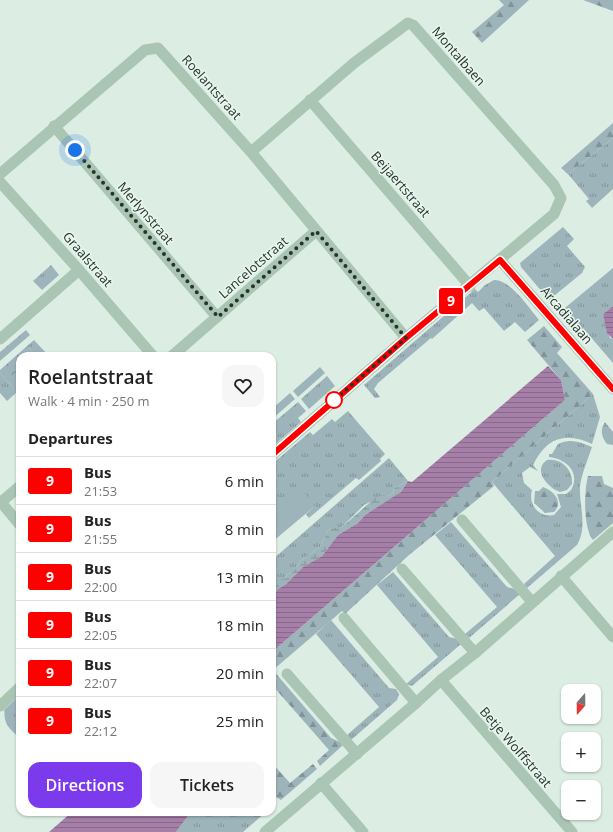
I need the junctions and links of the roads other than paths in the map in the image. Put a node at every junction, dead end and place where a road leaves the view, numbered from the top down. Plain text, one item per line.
1 (310, 100) junction
2 (54, 126) junction
3 (251, 152) junction
4 (0, 174) edge
5 (0, 182) edge
6 (316, 231) junction
7 (500, 260) junction
8 (79, 270) junction
9 (470, 286) junction
10 (218, 317) junction
11 (406, 338) junction
12 (0, 339) edge
13 (150, 352) edge
14 (177, 352) edge
15 (613, 389) edge
16 (276, 452) edge
17 (16, 489) edge
18 (0, 502) edge
19 (16, 520) edge
20 (462, 520) dead end
21 (613, 532) edge
22 (402, 569) dead end
23 (561, 576) junction
24 (532, 602) junction
25 (344, 618) dead end
26 (613, 638) edge
27 (475, 653) junction
28 (287, 674) dead end
29 (440, 680) junction
30 (16, 691) edge
31 (416, 703) junction
32 (0, 706) edge
33 (357, 754) junction
34 (321, 783) junction
35 (265, 832) edge
36 (363, 832) edge
37 (572, 832) edge

1 - 3 street, Montalbaen
1 - 7 street, Montalbaen
1 - 9 street, Beijaertstraat
2 - 3 street, Roelantstraat
2 - 4 street, Roelantstraat
2 - 10 street, Merlynstraat
3 - 6 street, Roelantstraat
5 - 8 street, Graalstraat
6 - 10 street, Lancelotstraat
6 - 11 street, Roelantstraat
7 - 9 street
7 - 15 street, Arcadialaan
8 - 12 street
8 - 13 street, Graalstraat
9 - 11 street
10 - 14 street, Lancelotstraat
11 - 16 street
17 - 18 street
18 - 19 street
20 - 24 street
21 - 23 street
22 - 27 street
23 - 24 street
23 - 26 street
24 - 27 street
25 - 31 street
27 - 29 street
28 - 33 street
29 - 31 street
29 - 37 street, Betje Wolffstraat
30 - 32 street
31 - 33 street
33 - 34 street
34 - 35 street
34 - 36 street

